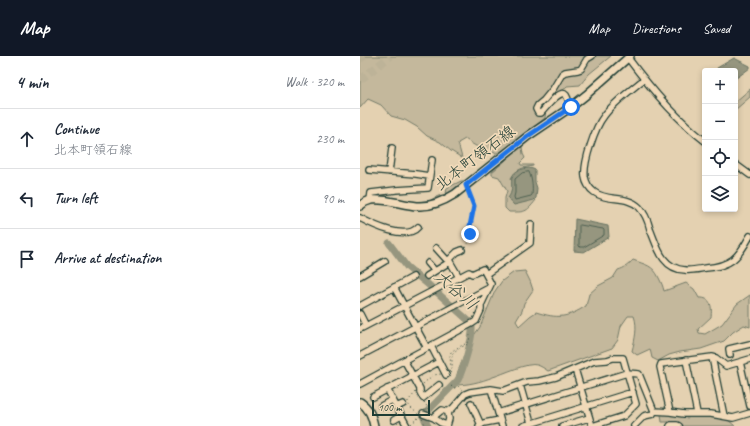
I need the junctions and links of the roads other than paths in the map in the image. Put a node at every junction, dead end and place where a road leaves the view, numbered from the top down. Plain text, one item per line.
1 (592, 56) edge
2 (629, 57) edge
3 (644, 79) junction
4 (571, 107) junction
5 (703, 140) edge
6 (392, 148) dead end
7 (432, 160) dead end
8 (738, 166) edge
9 (369, 170) dead end
10 (389, 172) junction
11 (750, 175) edge
12 (429, 176) junction
13 (370, 200) junction
14 (360, 206) edge
15 (360, 218) edge
16 (531, 224) dead end
17 (418, 228) dead end
18 (750, 236) edge
19 (462, 250) road end
20 (431, 253) dead end
21 (449, 260) junction
22 (385, 261) dead end
23 (428, 263) dead end
24 (435, 271) junction
25 (486, 274) junction
26 (360, 276) edge
27 (427, 276) dead end
28 (413, 277) dead end
29 (459, 277) junction
30 (394, 287) junction
31 (490, 288) junction
32 (360, 306) edge
33 (404, 306) junction
34 (360, 314) edge
35 (366, 326) junction
36 (416, 327) junction
37 (360, 330) edge
38 (750, 344) edge
39 (429, 347) junction
40 (730, 355) dead end
41 (360, 356) edge
42 (712, 357) junction
43 (750, 359) edge
44 (404, 360) junction
45 (686, 360) junction
46 (439, 362) junction
47 (740, 362) junction
48 (575, 369) junction
49 (627, 373) junction
50 (445, 374) road end
51 (412, 376) junction
52 (360, 384) edge
53 (520, 384) junction
54 (439, 385) dead end
55 (580, 388) junction
56 (387, 389) junction
57 (491, 389) junction
58 (633, 392) junction
59 (373, 397) dead end
60 (392, 400) junction
61 (360, 402) edge
62 (471, 403) dead end
63 (403, 404) dead end
64 (526, 404) junction
65 (381, 406) dead end
66 (586, 406) junction
67 (750, 406) edge
68 (396, 407) junction
69 (654, 411) junction
70 (449, 412) junction
71 (670, 412) junction
72 (498, 413) junction
73 (697, 413) junction
74 (750, 413) edge
75 (424, 414) road end
76 (436, 415) dead end
77 (401, 416) junction
78 (724, 416) junction
79 (589, 418) junction
80 (394, 420) dead end
81 (501, 423) edge
82 (531, 424) junction
83 (447, 425) edge
84 (480, 425) edge
85 (374, 426) edge
86 (406, 426) edge
87 (523, 426) edge
88 (562, 426) edge
89 (592, 426) edge
90 (634, 426) edge
91 (670, 426) edge
92 (679, 426) edge

1 - 4 street
2 - 3 street
2 - 4 main road, 北本町領石線
3 - 5 street
3 - 18 street
4 - 13 main road, 北本町領石線
6 - 10 street
7 - 12 street
8 - 11 street
9 - 10 street
10 - 12 street
12 - 13 street
13 - 14 main road
15 - 17 street
16 - 25 street
19 - 21 street
20 - 21 street
21 - 24 street
21 - 29 street
22 - 26 street
23 - 24 street
24 - 27 street
25 - 29 street
25 - 31 street
28 - 30 street
29 - 33 street
30 - 32 street
30 - 33 street
31 - 36 street
31 - 39 street
33 - 35 street
33 - 36 street
34 - 35 street
35 - 37 street
36 - 39 street
36 - 41 street
38 - 40 street
39 - 44 street
39 - 46 street
42 - 45 street
42 - 47 street
42 - 78 street
43 - 47 street
44 - 51 street
44 - 52 street
45 - 71 street
45 - 73 street
46 - 50 street
46 - 51 street
47 - 67 street
48 - 49 street
48 - 53 street
48 - 55 street
49 - 55 street
49 - 58 street
49 - 69 street
51 - 54 street
51 - 56 street
53 - 57 street
53 - 64 street
55 - 64 street
55 - 66 street
56 - 59 street
56 - 60 street
57 - 70 street
57 - 72 street
58 - 66 street
58 - 89 street
60 - 65 street
60 - 68 street
61 - 85 main road
62 - 84 street
63 - 68 street
64 - 72 street
64 - 82 street
66 - 79 street
66 - 82 street
68 - 77 street
69 - 71 street
69 - 90 street
70 - 76 street
70 - 83 street
71 - 73 street
72 - 81 street
73 - 78 street
74 - 78 street
75 - 83 street
77 - 80 street
77 - 86 street
79 - 88 street
79 - 89 street
81 - 84 street
82 - 87 street
91 - 92 street

